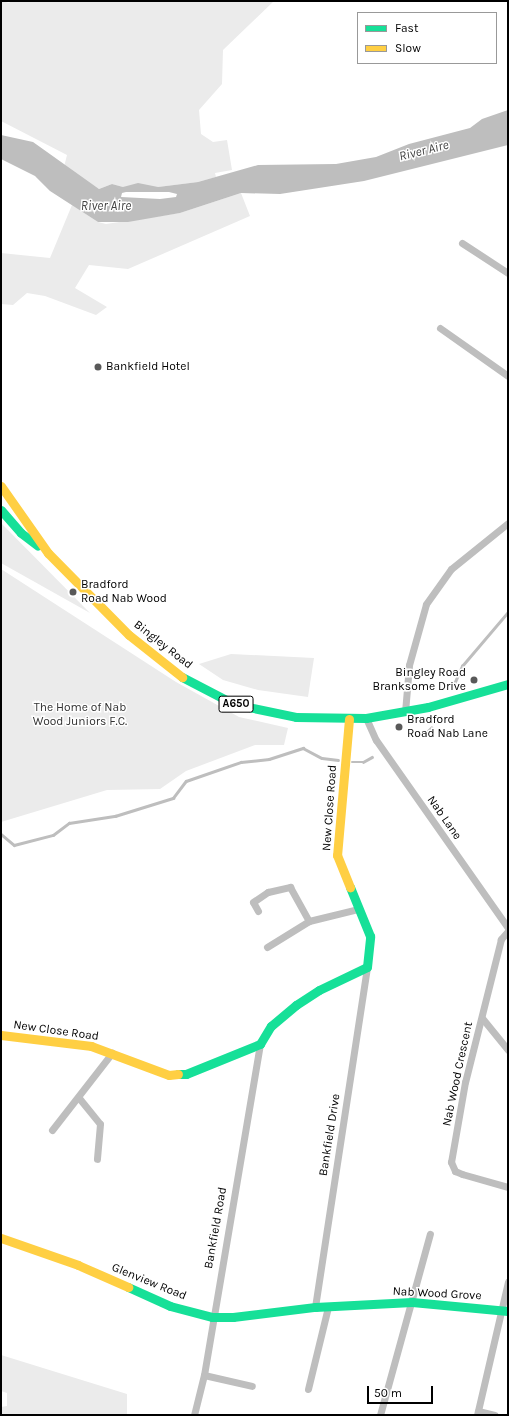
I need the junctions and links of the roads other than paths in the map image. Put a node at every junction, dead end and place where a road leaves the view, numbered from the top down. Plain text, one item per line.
1 (462, 243) dead end
2 (508, 273) edge
3 (440, 328) dead end
4 (508, 376) edge
5 (1, 486) edge
6 (1, 510) edge
7 (508, 523) edge
8 (48, 553) junction
9 (508, 684) edge
10 (405, 712) junction
11 (366, 718) junction
12 (349, 719) junction
13 (358, 909) junction
14 (258, 911) dead end
15 (309, 921) junction
16 (508, 930) edge
17 (268, 947) dead end
18 (367, 967) junction
19 (482, 1018) junction
20 (1, 1035) edge
21 (260, 1044) junction
22 (508, 1050) edge
23 (112, 1053) junction
24 (79, 1098) junction
25 (52, 1130) dead end
26 (97, 1159) dead end
27 (508, 1187) edge
28 (430, 1234) dead end
29 (1, 1238) edge
30 (508, 1282) edge
31 (412, 1302) junction
32 (365, 1304) joint
33 (315, 1307) junction
34 (328, 1307) junction
35 (505, 1310) edge
36 (212, 1317) junction
37 (204, 1375) junction
38 (252, 1386) dead end
39 (308, 1389) dead end
40 (477, 1413) edge
41 (194, 1415) edge
42 (380, 1415) edge
43 (495, 1415) edge

1 - 2 street
3 - 4 street
5 - 8 main road, Bingley Road / A650
6 - 8 main road, A650
7 - 10 street
8 - 12 main road, Bingley Road / A650
9 - 10 main road, Bingley Road / A650
10 - 11 main road, Bingley Road / A650
11 - 12 main road, Bingley Road / A650
11 - 16 street, Nab Lane
12 - 13 main road, New Close Road
13 - 15 street
13 - 18 main road, New Close Road
14 - 15 street
15 - 17 street
16 - 19 street, Nab Wood Crescent
18 - 21 main road
18 - 33 street, Bankfield Drive
19 - 22 street
19 - 27 street, Nab Wood Crescent
20 - 23 main road, New Close Road
21 - 23 main road, New Close Road
21 - 36 street, Bankfield Road
23 - 24 street
24 - 25 street
24 - 26 street
28 - 31 street
29 - 36 main road, Glenview Road
30 - 35 street
31 - 32 main road, Nab Wood Grove
31 - 35 main road, Nab Wood Grove
31 - 42 street
32 - 34 main road, Glenview Road
33 - 34 main road, Glenview Road
33 - 36 main road, Glenview Road
34 - 39 street
35 - 40 street
36 - 37 street, Bankfield Road
37 - 38 street
37 - 41 street, Bankfield Road
40 - 43 street

